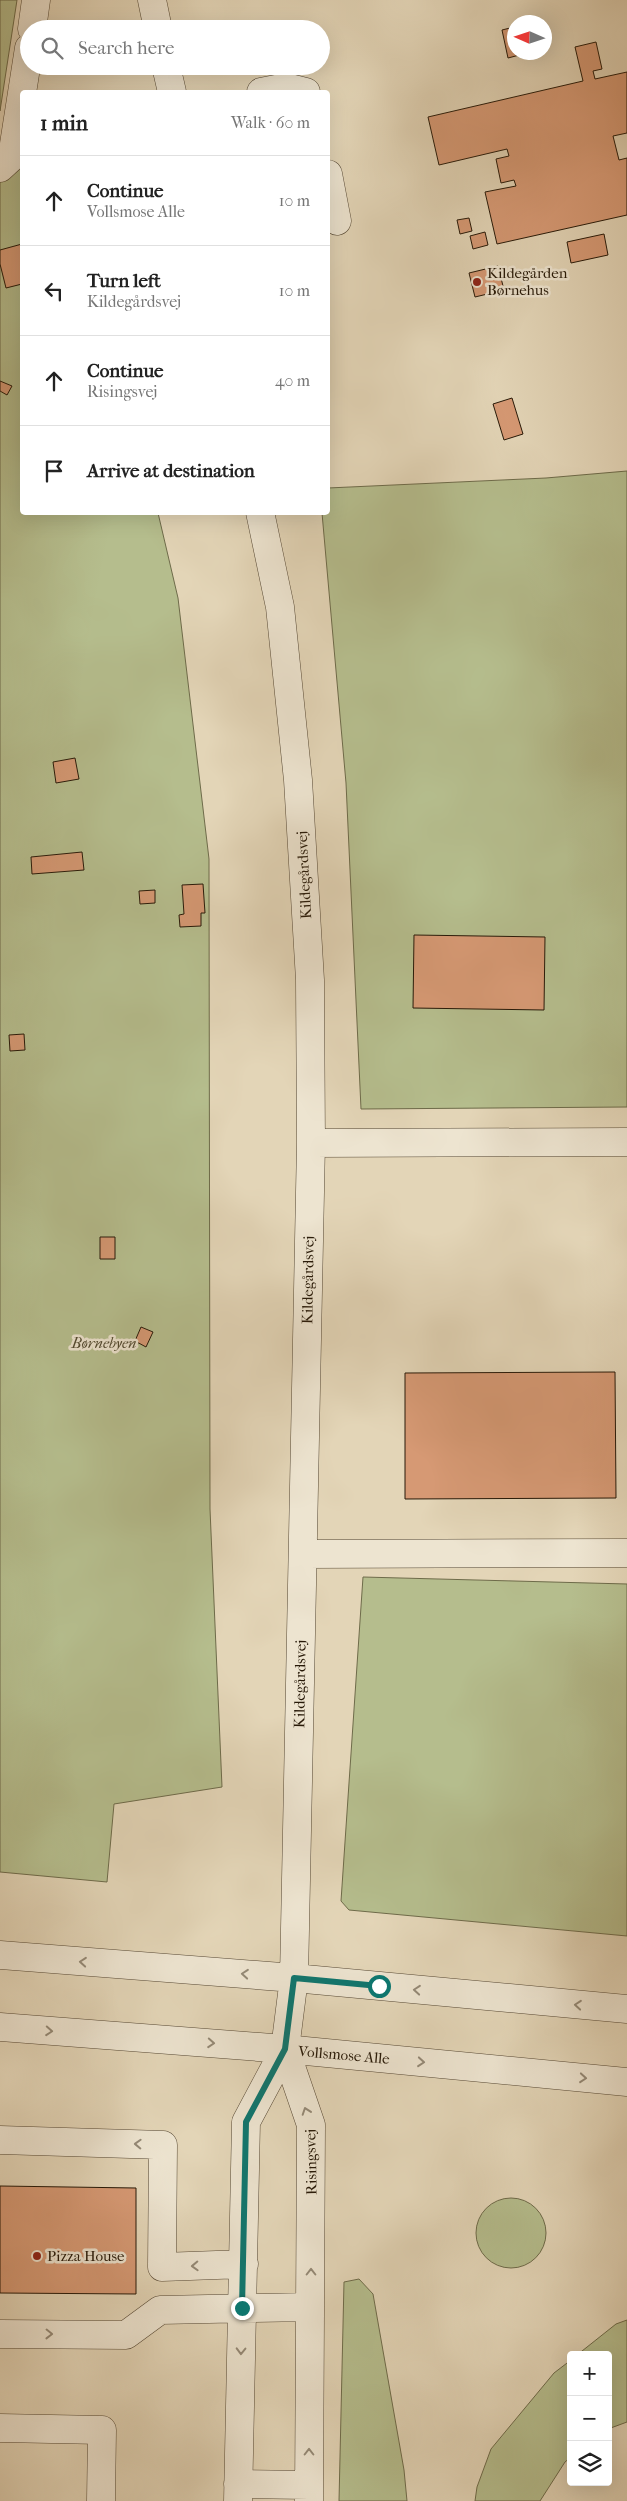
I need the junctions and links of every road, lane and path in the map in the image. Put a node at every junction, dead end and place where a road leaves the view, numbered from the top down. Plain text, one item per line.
1 (36, 0) edge
2 (152, 0) edge
3 (33, 20) edge
4 (156, 20) edge
5 (25, 75) edge
6 (168, 75) edge
7 (22, 90) edge
8 (172, 90) edge
9 (271, 90) edge
10 (298, 90) edge
11 (20, 106) edge
12 (0, 168) edge
13 (330, 184) edge
14 (337, 221) dead end
15 (261, 515) edge
16 (627, 1142) edge
17 (311, 1143) junction
18 (627, 1553) edge
19 (302, 1554) junction
20 (0, 1955) edge
21 (294, 1978) junction
22 (627, 2010) edge
23 (0, 2027) edge
24 (285, 2049) junction
25 (627, 2082) edge
26 (0, 2140) edge
27 (244, 2264) junction
28 (310, 2307) junction
29 (242, 2308) junction
30 (0, 2334) edge
31 (0, 2428) edge
32 (238, 2492) edge
33 (309, 2493) edge
34 (101, 2501) edge

1 - 3 street
2 - 4 street
5 - 7 street
6 - 8 street
9 - 10 street
11 - 12 street
13 - 14 street
15 - 17 street, Kildegårdsvej
16 - 17 street
17 - 19 street, Kildegårdsvej
18 - 19 street
19 - 21 street, Kildegårdsvej
21 -> 20 street
22 -> 21 street
21 - 24 street, Kildegårdsvej
23 -> 24 street, Vollsmose Alle
24 -> 25 street, Vollsmose Alle
24 - 27 street
28 -> 24 street, Risingsvej
27 -> 26 street
27 - 29 street
28 - 29 street
33 -> 28 street, Risingsvej
30 -> 29 street
29 -> 32 street
31 - 34 street
32 - 33 street

